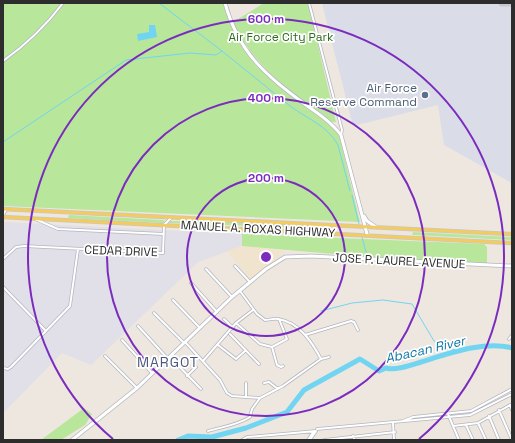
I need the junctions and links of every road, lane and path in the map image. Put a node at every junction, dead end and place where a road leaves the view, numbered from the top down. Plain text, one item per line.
1 (63, 3) edge
2 (226, 3) edge
3 (310, 3) edge
4 (3, 61) edge
5 (341, 135) junction
6 (4, 209) edge
7 (362, 213) junction
8 (3, 216) edge
9 (171, 217) junction
10 (33, 218) junction
11 (308, 224) junction
12 (164, 225) junction
13 (365, 226) junction
14 (376, 227) junction
15 (407, 229) junction
16 (308, 231) junction
17 (164, 234) junction
18 (367, 234) junction
19 (512, 234) edge
20 (407, 237) junction
21 (512, 243) edge
22 (78, 249) junction
23 (3, 259) edge
24 (236, 266) dead end
25 (512, 266) edge
26 (206, 269) dead end
27 (250, 282) junction
28 (191, 283) dead end
29 (3, 287) edge
30 (240, 291) junction
31 (232, 298) junction
32 (173, 300) dead end
33 (254, 310) junction
34 (217, 312) junction
35 (154, 313) dead end
36 (224, 319) dead end
37 (279, 319) junction
38 (236, 323) junction
39 (138, 326) dead end
40 (200, 328) junction
41 (233, 328) junction
42 (358, 330) dead end
43 (46, 331) junction
44 (230, 333) junction
45 (305, 335) junction
46 (512, 336) edge
47 (509, 339) dead end
48 (122, 340) dead end
49 (185, 343) junction
50 (218, 345) junction
51 (272, 347) junction
52 (245, 350) junction
53 (105, 356) dead end
54 (329, 357) dead end
55 (169, 358) junction
56 (321, 359) junction
57 (203, 361) junction
58 (259, 364) dead end
59 (283, 366) dead end
60 (196, 367) dead end
61 (3, 368) edge
62 (152, 374) junction
63 (187, 376) junction
64 (264, 382) dead end
65 (246, 383) dead end
66 (137, 388) junction
67 (201, 389) dead end
68 (278, 389) junction
69 (512, 389) edge
70 (512, 394) edge
71 (246, 396) junction
72 (260, 398) junction
73 (511, 404) edge
74 (499, 410) junction
75 (512, 410) edge
76 (448, 414) junction
77 (489, 416) junction
78 (449, 418) junction
79 (402, 422) junction
80 (393, 423) junction
81 (478, 423) junction
82 (466, 424) junction
83 (453, 426) junction
84 (208, 431) dead end
85 (316, 431) junction
86 (395, 432) junction
87 (267, 436) junction
88 (353, 436) junction
89 (364, 436) junction
90 (255, 439) edge
91 (330, 439) edge
92 (342, 439) edge
93 (72, 440) edge
94 (242, 440) edge
95 (270, 440) edge
96 (309, 440) edge
97 (324, 440) edge
98 (355, 440) edge
99 (366, 440) edge
100 (394, 440) edge
101 (459, 440) edge
102 (473, 440) edge
103 (486, 440) edge
104 (499, 440) edge
105 (512, 440) edge

1 - 4 street
2 - 5 street
3 - 5 street
5 - 7 street
6 - 8 street
6 - 9 main road, MANUEL A. ROXAS HIGHWAY
7 - 13 street
7 - 14 street
8 - 10 main road, MANUEL A. ROXAS HIGHWAY
9 - 11 main road, MANUEL A. ROXAS HIGHWAY
9 - 12 street
10 - 12 main road, MANUEL A. ROXAS HIGHWAY
10 - 17 street
11 - 13 main road, MANUEL A. ROXAS HIGHWAY
11 - 16 main road
12 - 16 main road, MANUEL A. ROXAS HIGHWAY
12 - 17 street
13 - 14 main road, MANUEL A. ROXAS HIGHWAY
13 - 18 street
14 - 15 main road, MANUEL A. ROXAS HIGHWAY
15 - 19 main road, MANUEL A. ROXAS HIGHWAY
15 - 20 main road
16 - 18 main road, MANUEL A. ROXAS HIGHWAY
17 - 22 street, CEDAR DRIVE
18 - 20 main road, MANUEL A. ROXAS HIGHWAY
20 - 21 main road, MANUEL A. ROXAS HIGHWAY
22 - 23 street, CEDAR DRIVE
22 - 43 street, CEDAR DRIVE
24 - 27 street
25 - 27 street, JOSE P. LAUREL AVENUE
26 - 31 street
27 - 30 street
28 - 34 street
29 - 43 street
30 - 31 street
30 - 33 street
31 - 34 street
32 - 40 street
33 - 37 street
33 - 38 street
34 - 40 street
35 - 49 street
36 - 41 street
37 - 45 street
37 - 51 street
38 - 41 street
38 - 51 street
39 - 55 street
40 - 49 street
41 - 44 street
42 - 45 street
43 - 61 street, CEDAR DRIVE
44 - 50 street
44 - 52 street
45 - 56 street
46 - 47 street
48 - 62 street
49 - 55 street
49 - 57 street
50 - 52 street
50 - 57 street
51 - 59 street
52 - 58 street
53 - 66 street
54 - 56 street
55 - 62 street
55 - 63 street
56 - 68 street
57 - 71 street
60 - 63 street
62 - 66 street
63 - 67 street
64 - 68 street
65 - 71 street
66 - 93 street
68 - 72 street
69 - 76 street
70 - 78 street
71 - 72 street
72 - 84 street
73 - 74 street
73 - 75 street
74 - 77 street
74 - 105 street
76 - 78 street
76 - 79 street
77 - 81 street
77 - 104 street
78 - 79 street
78 - 83 street
79 - 80 street
80 - 85 street
80 - 86 street
81 - 82 street
81 - 103 street
82 - 83 street
82 - 102 street
83 - 101 street
85 - 87 street
85 - 96 street
86 - 89 street
86 - 100 street
87 - 90 street
87 - 95 street
88 - 89 street
88 - 92 street
88 - 98 street
89 - 99 street
90 - 94 street
91 - 92 street
91 - 97 street

